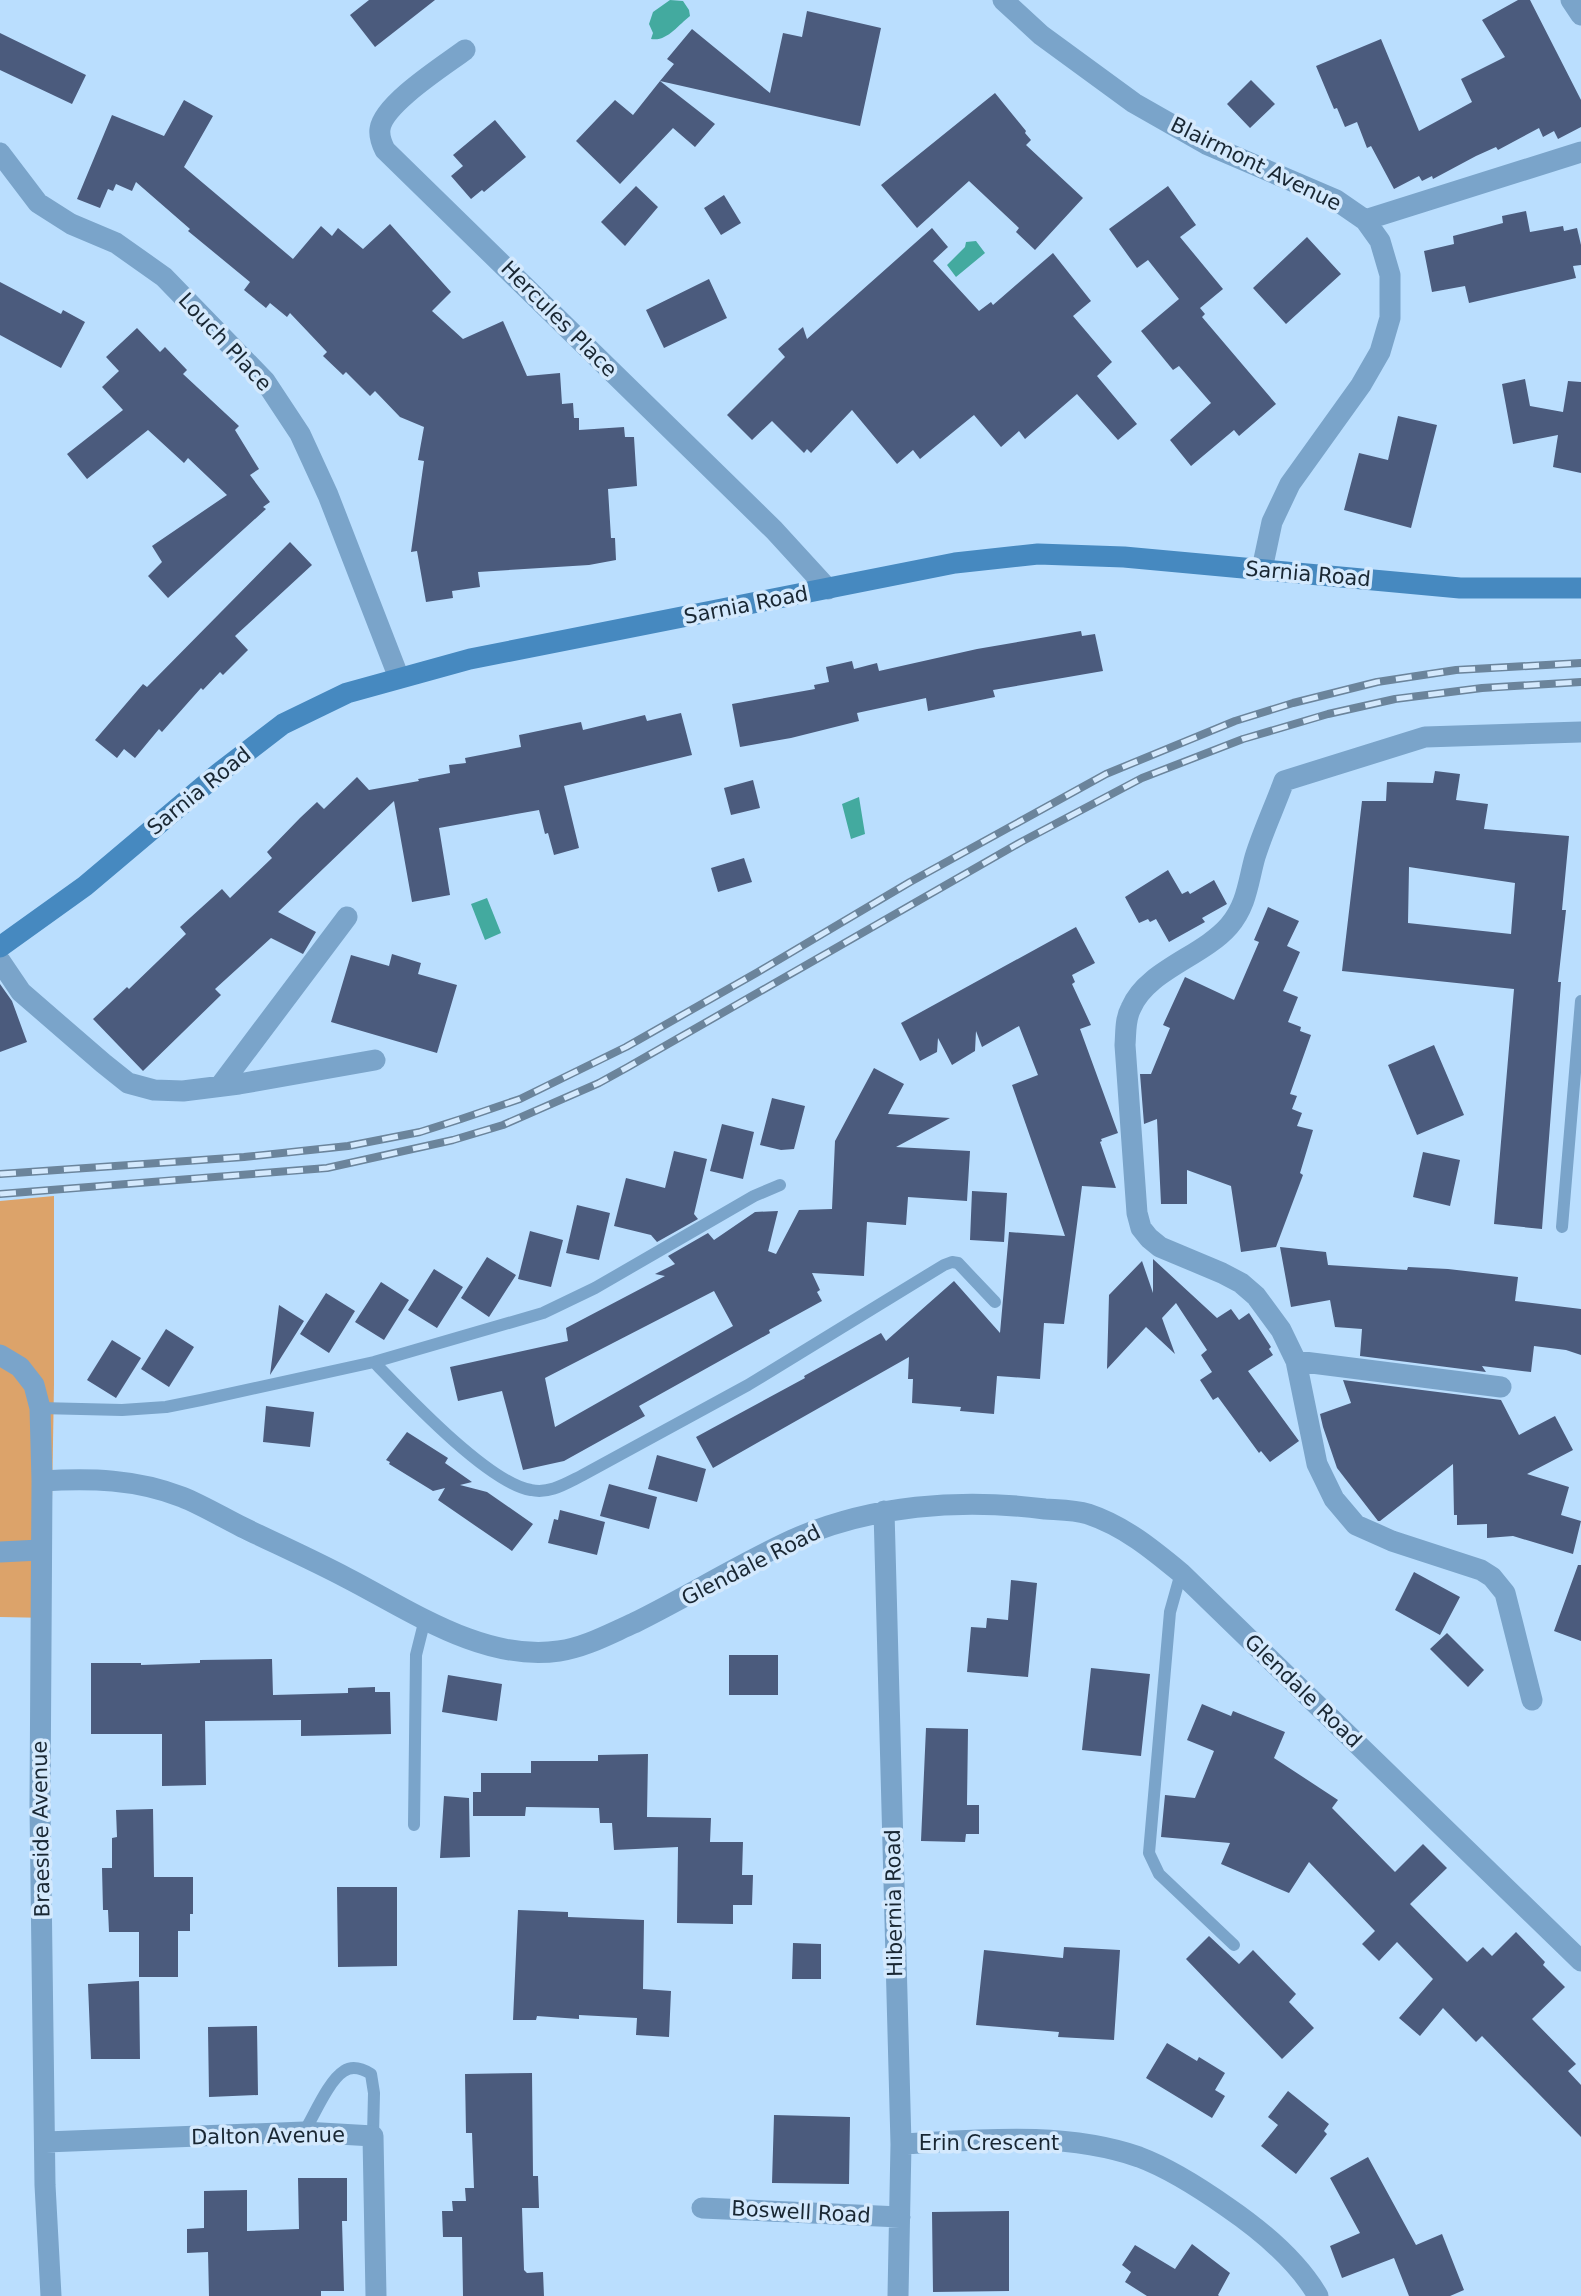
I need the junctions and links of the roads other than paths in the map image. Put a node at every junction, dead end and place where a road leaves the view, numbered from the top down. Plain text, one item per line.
1 (1003, 0) edge
2 (1571, 0) edge
3 (1581, 15) edge
4 (465, 50) dead end
5 (1581, 152) edge
6 (0, 153) edge
7 (1365, 220) junction
8 (1262, 569) junction
9 (1581, 588) edge
10 (828, 589) junction
11 (400, 678) junction
12 (1581, 732) edge
13 (347, 917) dead end
14 (0, 947) edge
15 (0, 961) edge
16 (1581, 1001) edge
17 (375, 1060) dead end
18 (220, 1086) junction
19 (780, 1185) dead end
20 (1562, 1227) dead end
21 (995, 1302) dead end
22 (0, 1355) edge
23 (1296, 1361) junction
24 (374, 1362) junction
25 (1502, 1387) dead end
26 (40, 1408) junction
27 (42, 1481) junction
28 (884, 1511) junction
29 (40, 1550) junction
30 (0, 1552) edge
31 (1181, 1573) junction
32 (425, 1619) junction
33 (1532, 1700) dead end
34 (414, 1825) dead end
35 (1234, 1945) dead end
36 (1581, 1961) edge
37 (304, 2132) junction
38 (373, 2136) junction
39 (46, 2142) junction
40 (901, 2144) junction
41 (702, 2208) dead end
42 (900, 2217) junction
43 (51, 2296) edge
44 (376, 2296) edge
45 (898, 2296) edge
46 (1318, 2296) edge

1 - 7 street, Blairmont Avenue
2 - 3 street
4 - 10 street, Hercules Place
5 - 7 street
6 - 11 street, Louch Place
7 - 8 street, Blairmont Avenue
8 - 9 main road, Sarnia Road
8 - 10 main road, Sarnia Road
10 - 11 main road, Sarnia Road
11 - 14 main road, Sarnia Road
12 - 23 street
13 - 18 street
15 - 18 street
16 - 20 lane
17 - 18 street
19 - 24 lane
21 - 24 lane
22 - 26 street, Braeside Avenue
23 - 25 street
23 - 33 street
24 - 26 lane
26 - 27 street, Braeside Avenue
27 - 29 street, Braeside Avenue
27 - 32 street, Glendale Road
28 - 31 street, Glendale Road
28 - 32 street, Glendale Road
28 - 40 street, Hibernia Road
29 - 30 street
29 - 39 street, Braeside Avenue
31 - 35 lane
31 - 36 street, Glendale Road
32 - 34 lane
37 - 38 street, Dalton Avenue
37 - 38 lane
37 - 39 street, Dalton Avenue
38 - 44 street, Dalton Avenue
39 - 43 street, Braeside Avenue
40 - 42 street, Hibernia Road
40 - 46 street, Erin Crescent
41 - 42 street, Boswell Road
42 - 45 street, Hibernia Road

